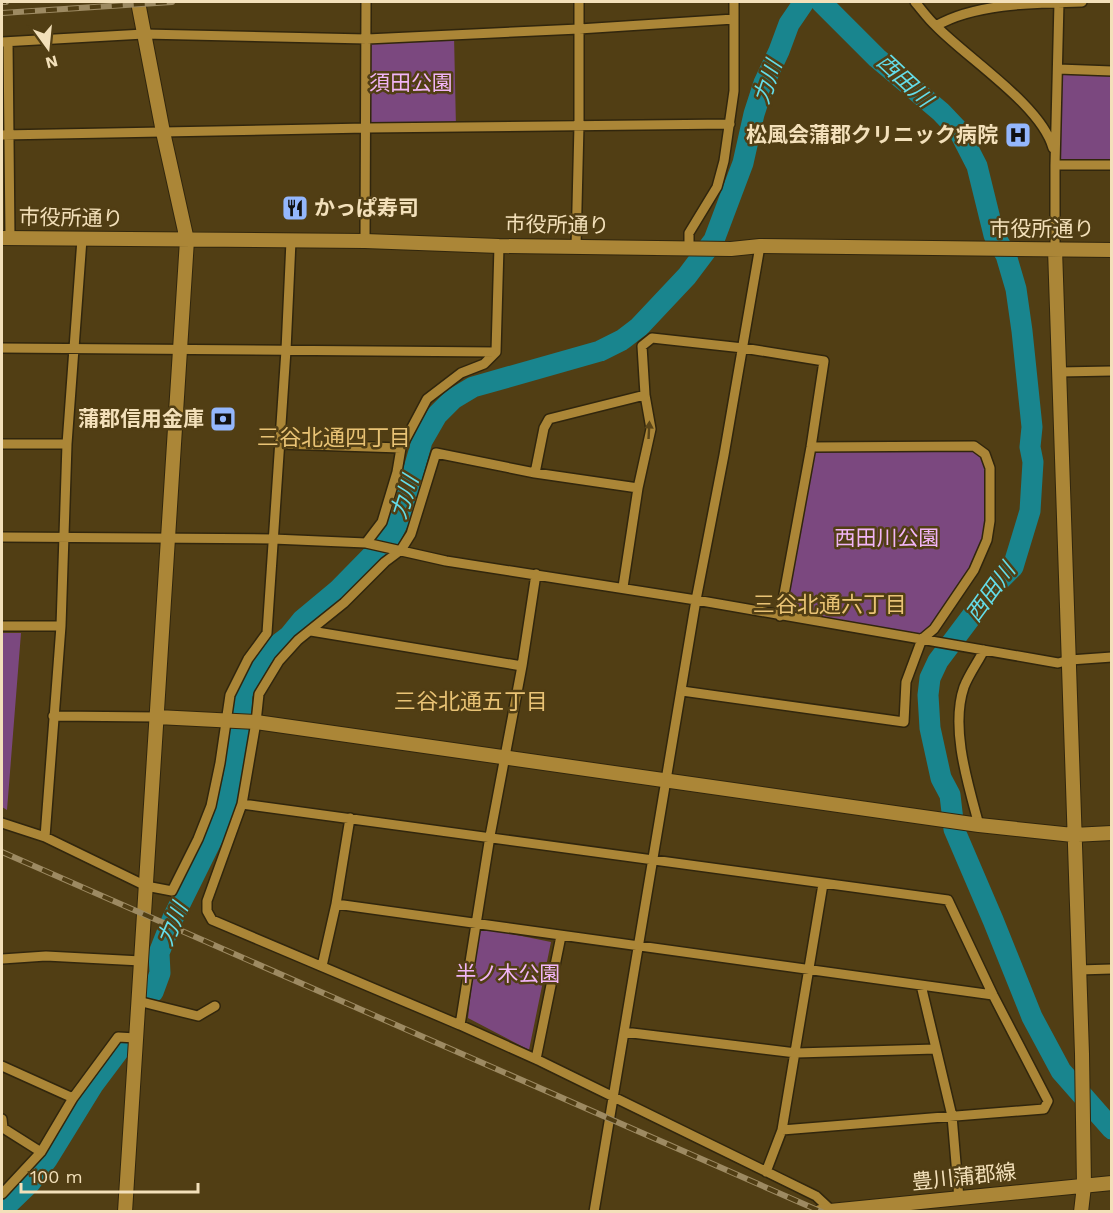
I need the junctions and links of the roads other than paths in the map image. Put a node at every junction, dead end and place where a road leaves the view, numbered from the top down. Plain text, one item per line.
1 (138, 2) edge
2 (366, 2) edge
3 (579, 2) edge
4 (734, 2) edge
5 (915, 2) edge
6 (1059, 2) edge
7 (1082, 2) edge
8 (734, 19) junction
9 (936, 26) junction
10 (579, 29) junction
11 (144, 34) junction
12 (367, 39) junction
13 (5, 42) edge
14 (1058, 69) junction
15 (1112, 71) edge
16 (730, 124) junction
17 (579, 125) junction
18 (367, 128) junction
19 (163, 132) junction
20 (4, 135) edge
21 (1055, 165) junction
22 (1112, 165) edge
23 (6, 238) edge
24 (82, 239) junction
25 (187, 240) junction
26 (291, 241) junction
27 (365, 241) junction
28 (499, 246) junction
29 (760, 246) junction
30 (576, 247) junction
31 (689, 248) junction
32 (1050, 250) junction
33 (1112, 250) edge
34 (2, 348) edge
35 (743, 348) junction
36 (75, 350) junction
37 (180, 350) junction
38 (286, 350) junction
39 (496, 352) junction
40 (1112, 371) edge
41 (1059, 372) junction
42 (645, 395) junction
43 (2, 444) edge
44 (67, 444) junction
45 (280, 444) junction
46 (811, 447) junction
47 (401, 448) junction
48 (535, 473) junction
49 (638, 488) junction
50 (2, 537) edge
51 (64, 538) junction
52 (168, 539) junction
53 (273, 539) junction
54 (368, 543) junction
55 (397, 550) junction
56 (537, 574) junction
57 (623, 587) junction
58 (696, 600) junction
59 (780, 616) junction
60 (2, 626) edge
61 (61, 626) junction
62 (311, 631) junction
63 (925, 640) junction
64 (986, 650) junction
65 (1112, 657) edge
66 (1070, 660) junction
67 (522, 666) junction
68 (682, 691) junction
69 (53, 716) junction
70 (157, 717) junction
71 (229, 720) junction
72 (256, 722) junction
73 (505, 757) junction
74 (666, 780) junction
75 (242, 804) junction
76 (350, 818) junction
77 (2, 823) edge
78 (974, 823) junction
79 (1112, 833) edge
80 (1073, 835) junction
81 (490, 836) junction
82 (45, 837) junction
83 (652, 859) junction
84 (823, 884) junction
85 (146, 886) junction
86 (336, 904) junction
87 (476, 924) junction
88 (561, 936) junction
89 (640, 946) junction
90 (2, 958) edge
91 (141, 961) junction
92 (322, 966) junction
93 (1112, 969) edge
94 (810, 970) junction
95 (1078, 970) junction
96 (921, 985) junction
97 (993, 995) junction
98 (138, 1001) junction
99 (215, 1005) dead end
100 (460, 1025) junction
101 (624, 1032) junction
102 (136, 1038) junction
103 (936, 1049) junction
104 (796, 1053) junction
105 (536, 1059) junction
106 (2, 1066) edge
107 (73, 1098) junction
108 (613, 1098) junction
109 (952, 1116) junction
110 (2, 1119) edge
111 (782, 1130) junction
112 (41, 1152) junction
113 (766, 1172) junction
114 (1112, 1183) edge
115 (1084, 1186) junction
116 (2, 1194) edge
117 (959, 1199) junction
118 (880, 1209) edge
119 (825, 1211) edge
120 (125, 1212) edge
121 (594, 1212) edge
122 (1080, 1212) edge

1 - 11 street
2 - 12 street
3 - 10 street
4 - 8 street
5 - 9 street
6 - 7 street
6 - 9 street
6 - 14 street
8 - 10 street
8 - 16 street
9 - 21 street
10 - 12 street
10 - 17 street
11 - 12 street
11 - 13 street
11 - 19 street
12 - 18 street
13 - 20 street
14 - 15 street
14 - 21 street
16 - 17 street
16 - 31 street
17 - 18 street
17 - 30 street
18 - 19 street
18 - 27 street
19 - 20 street
19 - 25 street
20 - 23 street
21 - 22 street
21 - 32 street
23 - 24 street, 市役所通り
24 - 25 street, 市役所通り
24 - 36 street
25 - 26 street, 市役所通り
25 - 37 street
26 - 27 street, 市役所通り
26 - 38 street
27 - 28 street, 市役所通り
28 - 30 street, 市役所通り
28 - 39 street
29 - 31 street, 市役所通り
29 - 32 street, 市役所通り
29 - 35 street
30 - 31 street, 市役所通り
32 - 33 street, 市役所通り
32 - 41 street
34 - 36 street
35 - 42 street
35 - 46 street
35 - 58 street
36 - 37 street
36 - 44 street
37 - 38 street
37 - 52 street
38 - 39 street
38 - 45 street
39 - 47 street
40 - 41 street
41 - 66 street
42 - 48 street
49 -> 42 street
43 - 44 street
44 - 51 street
45 - 47 street
45 - 53 street
46 - 59 street
46 - 63 street
47 - 54 street
48 - 49 street
48 - 55 street
49 - 57 street
50 - 51 street
51 - 52 street
51 - 61 street
52 - 53 street
52 - 70 street
53 - 54 street
53 - 71 street
54 - 55 street
55 - 56 street
55 - 62 street
56 - 57 street
56 - 67 street
57 - 58 street
58 - 59 street
58 - 68 street
59 - 63 street
60 - 61 street
61 - 69 street
62 - 67 street
62 - 72 street
63 - 64 street
63 - 68 street
64 - 66 street
64 - 78 street
65 - 66 street
66 - 80 street
67 - 73 street
68 - 74 street
69 - 70 street
69 - 82 street
70 - 71 street
70 - 85 street
71 - 72 street
71 - 85 street
72 - 73 street
72 - 75 street
73 - 74 street
73 - 81 street
74 - 78 street
74 - 83 street
75 - 76 street
75 - 92 street
76 - 81 street
76 - 86 street
77 - 82 street
78 - 80 street
79 - 80 street
80 - 95 street
81 - 83 street
81 - 87 street
82 - 85 street
83 - 84 street
83 - 89 street
84 - 94 street
84 - 97 street
85 - 91 street
86 - 87 street
86 - 92 street
87 - 88 street
87 - 100 street
88 - 89 street
88 - 105 street
89 - 94 street
89 - 101 street
90 - 91 street
91 - 98 street
92 - 100 street
93 - 95 street
94 - 96 street
94 - 104 street
95 - 115 street
96 - 97 street
96 - 103 street
97 - 109 street
98 - 99 street
98 - 102 street
100 - 105 street
101 - 104 street
101 - 108 street
102 - 107 street
102 - 120 street
103 - 104 street
103 - 109 street
104 - 111 street
105 - 108 street
106 - 107 street
107 - 112 street
108 - 113 street
108 - 121 street
109 - 111 street
109 - 117 street
110 - 112 street
111 - 113 street
112 - 116 street
113 - 119 street
114 - 115 street, 豊川蒲郡線
115 - 117 street, 豊川蒲郡線
115 - 122 street
117 - 118 street, 豊川蒲郡線
118 - 119 street, 豊川蒲郡線

